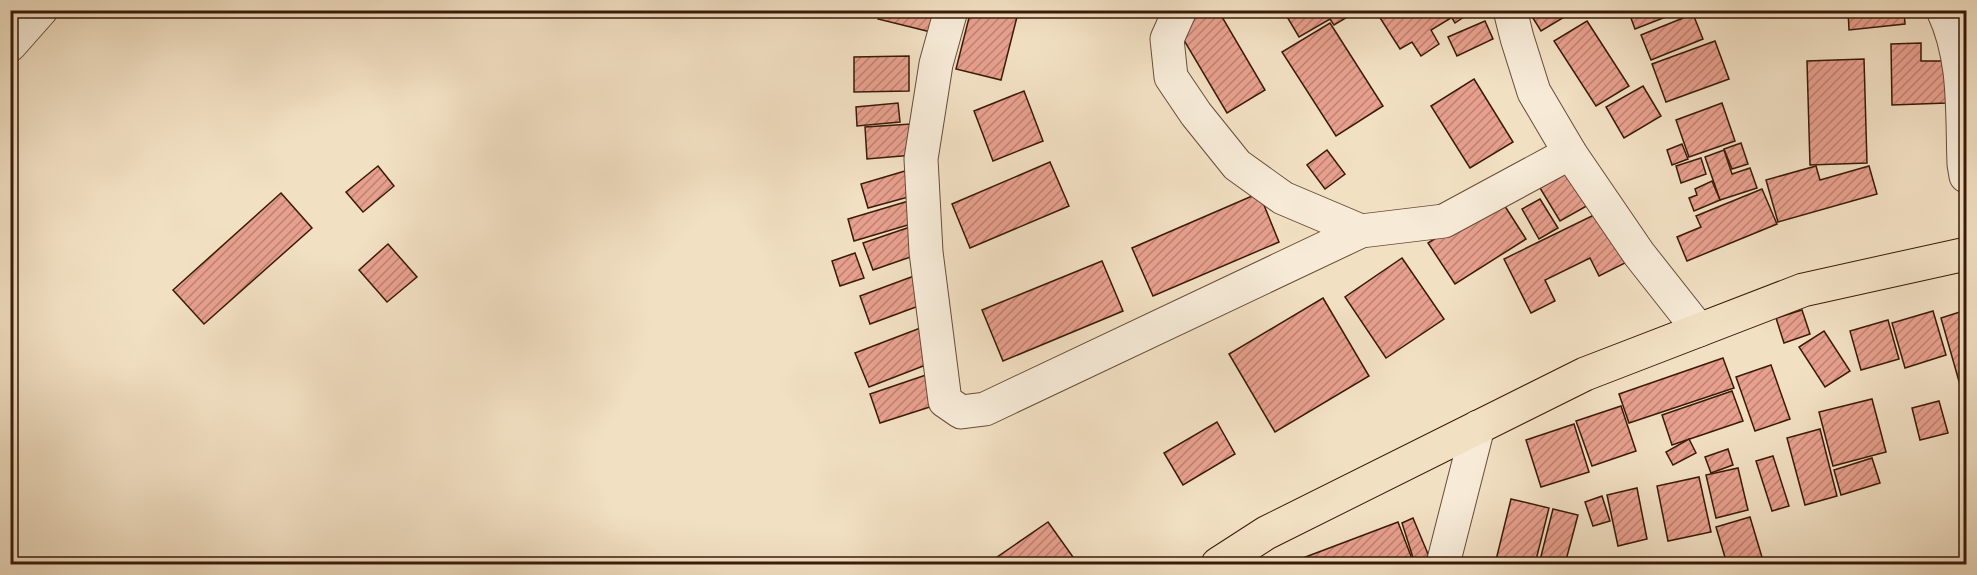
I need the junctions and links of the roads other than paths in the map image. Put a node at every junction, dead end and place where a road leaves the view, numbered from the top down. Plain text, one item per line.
1 (41, 10) edge
2 (951, 10) edge
3 (1180, 10) edge
4 (1510, 10) edge
5 (1943, 10) edge
6 (10, 45) edge
7 (1570, 153) junction
8 (1966, 176) edge
9 (1361, 231) junction
10 (1966, 254) edge
11 (1699, 330) junction
12 (1478, 427) junction
13 (1218, 564) edge
14 (1443, 564) edge

1 - 6 street
2 - 9 street
3 - 9 street
4 - 7 street
5 - 8 street
7 - 9 street
7 - 11 street
10 - 11 highway
11 - 12 highway
12 - 13 highway
12 - 14 street

